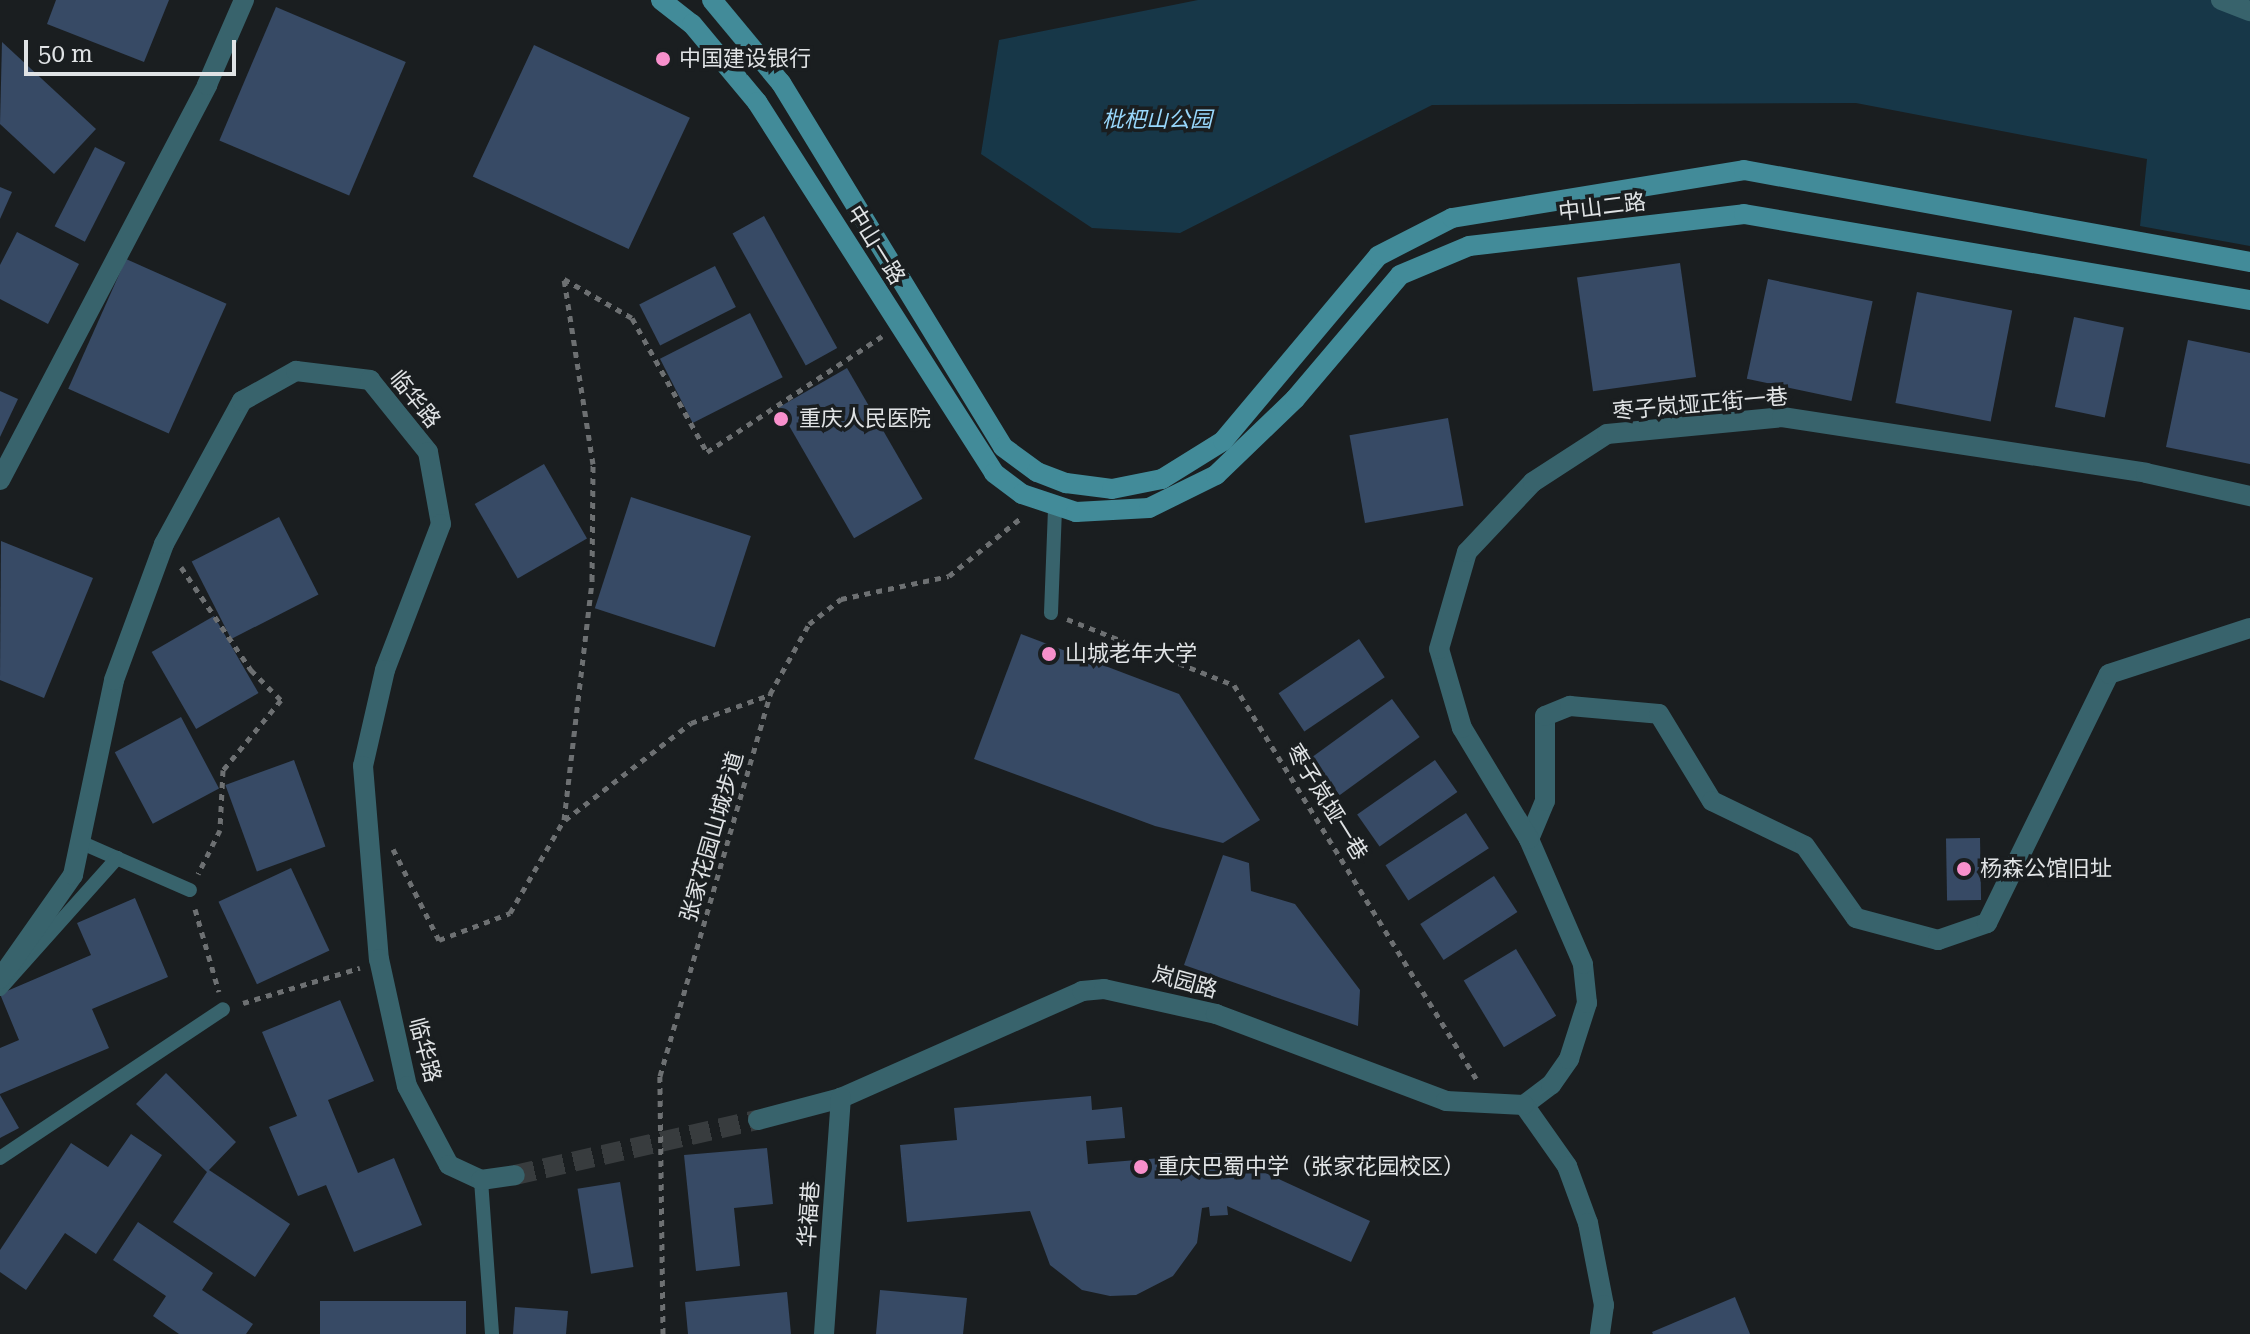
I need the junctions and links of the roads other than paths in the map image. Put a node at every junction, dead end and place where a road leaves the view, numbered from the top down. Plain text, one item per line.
1 (244, 0) edge
2 (661, 0) edge
3 (712, 0) edge
4 (2221, 0) edge
5 (2250, 11) edge
6 (2250, 262) edge
7 (2250, 300) edge
8 (0, 480) edge
9 (1066, 483) joint
10 (2250, 496) edge
11 (1047, 504) junction
12 (1051, 613) road end
13 (2250, 628) edge
14 (1529, 839) junction
15 (80, 842) junction
16 (117, 858) junction
17 (190, 890) road end
18 (0, 979) edge
19 (0, 989) edge
20 (223, 1009) road end
21 (841, 1098) junction
22 (1524, 1105) junction
23 (758, 1120) tunnel mouth
24 (0, 1158) edge
25 (515, 1175) tunnel mouth
26 (481, 1180) junction
27 (492, 1334) edge
28 (824, 1334) edge
29 (1600, 1334) edge

1 - 8 street
2 - 11 main road, 中山一路
3 - 9 main road, 中山一路
4 - 5 street
6 - 9 main road, 中山二路
7 - 11 main road, 中山二路
10 - 14 street, 枣子岚垭正街一巷
11 - 12 lane
13 - 14 street
14 - 22 street, 枣子岚垭正街一巷
15 - 16 lane
15 - 18 street, 临华路
15 - 26 street, 临华路
16 - 17 lane
16 - 19 lane
20 - 24 lane
21 - 22 street, 岚园路
21 - 23 street, 岚园路
21 - 28 street, 华福巷
22 - 29 street
25 - 26 street
26 - 27 lane

